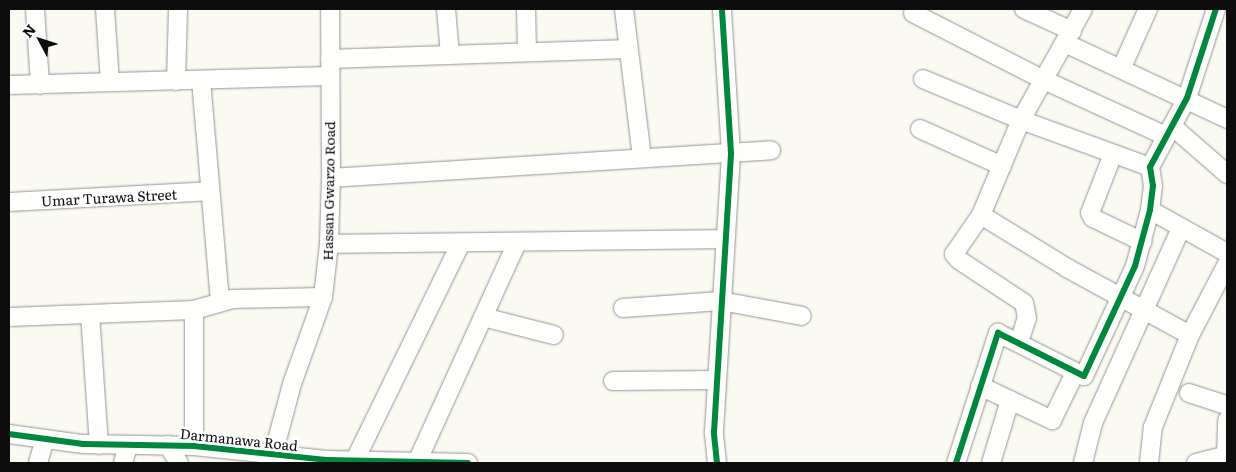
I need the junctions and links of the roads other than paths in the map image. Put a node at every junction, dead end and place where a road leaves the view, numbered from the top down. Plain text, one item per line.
1 (35, 9) edge
2 (105, 9) edge
3 (178, 9) edge
4 (330, 9) edge
5 (446, 9) edge
6 (526, 9) edge
7 (624, 9) edge
8 (722, 9) edge
9 (1024, 9) edge
10 (1083, 9) edge
11 (1148, 9) edge
12 (1216, 9) edge
13 (913, 13) dead end
14 (1069, 37) junction
15 (628, 49) junction
16 (527, 51) junction
17 (450, 54) junction
18 (1122, 67) junction
19 (330, 68) junction
20 (923, 79) dead end
21 (176, 80) junction
22 (201, 80) junction
23 (1044, 80) junction
24 (110, 82) junction
25 (40, 84) junction
26 (9, 86) edge
27 (1187, 98) junction
28 (1227, 119) edge
29 (1022, 120) junction
30 (920, 130) dead end
31 (1169, 131) junction
32 (771, 150) dead end
33 (730, 153) junction
34 (1113, 154) junction
35 (642, 158) junction
36 (1002, 166) junction
37 (1150, 167) junction
38 (1227, 174) edge
39 (331, 178) junction
40 (208, 191) junction
41 (9, 202) edge
42 (1150, 210) junction
43 (981, 215) junction
44 (1181, 228) junction
45 (724, 239) junction
46 (1143, 242) junction
47 (461, 243) junction
48 (517, 243) junction
49 (329, 244) junction
50 (1227, 253) edge
51 (1227, 264) edge
52 (1136, 266) junction
53 (1159, 278) junction
54 (323, 297) junction
55 (1119, 297) junction
56 (720, 301) junction
57 (220, 302) junction
58 (623, 308) dead end
59 (194, 310) junction
60 (1144, 312) junction
61 (90, 314) junction
62 (802, 316) dead end
63 (9, 317) edge
64 (483, 317) junction
65 (554, 335) dead end
66 (1190, 335) junction
67 (1019, 342) junction
68 (1075, 373) junction
69 (717, 380) junction
70 (612, 381) dead end
71 (980, 386) junction
72 (1189, 393) dead end
73 (1010, 400) junction
74 (1227, 405) edge
75 (1227, 420) edge
76 (9, 434) edge
77 (44, 439) junction
78 (99, 445) junction
79 (168, 445) junction
80 (128, 446) junction
81 (194, 446) junction
82 (273, 455) junction
83 (1227, 455) edge
84 (354, 462) junction
85 (417, 462) junction
86 (38, 463) edge
87 (123, 463) edge
88 (179, 463) edge
89 (468, 463) edge
90 (717, 463) edge
91 (956, 463) edge
92 (991, 463) edge
93 (1083, 463) edge
94 (1149, 463) edge
95 (1196, 463) edge

1 - 25 street
2 - 24 street
3 - 21 street
4 - 19 street, Hassan Gwarzo Road
5 - 17 street
6 - 16 street
7 - 15 street
8 - 33 street
9 - 14 street
10 - 14 street
11 - 18 street
12 - 27 street
13 - 23 street
14 - 18 street
14 - 23 street
15 - 16 street
15 - 35 street
16 - 17 street
17 - 19 street
18 - 27 street
19 - 22 street
19 - 39 street, Hassan Gwarzo Road
20 - 29 street
21 - 22 street
21 - 24 street
22 - 40 street
23 - 29 street
23 - 31 street
24 - 25 street
25 - 26 street
27 - 28 street
27 - 31 street
29 - 34 street
29 - 36 street
30 - 36 street
31 - 37 street
31 - 38 street
32 - 33 street
33 - 35 street
33 - 45 street
34 - 37 street
34 - 46 street
35 - 39 street
36 - 43 street
37 - 42 street
39 - 49 street, Hassan Gwarzo Road
40 - 41 street, Umar Turawa Street
40 - 57 street
42 - 44 street
42 - 46 street
43 - 55 street
43 - 67 street
44 - 50 street
44 - 53 street
45 - 48 street
45 - 56 street
46 - 52 street
47 - 48 street
47 - 49 street
47 - 84 street
48 - 64 street
49 - 54 street, Hassan Gwarzo Road
51 - 66 street
52 - 53 street
52 - 55 street
53 - 60 street
54 - 57 street
54 - 82 street, Hassan Gwarzo Road
55 - 60 street
55 - 68 street
56 - 58 street
56 - 62 street
56 - 69 street
57 - 59 street
59 - 61 street
59 - 81 street
60 - 66 street
60 - 93 street
61 - 63 street
61 - 78 street
64 - 65 street
64 - 85 street
66 - 94 street
67 - 68 street
67 - 71 street
68 - 73 street
69 - 70 street
69 - 90 street
71 - 73 street
71 - 91 street
72 - 74 street
73 - 92 street
75 - 83 street
76 - 77 street, Darmanawa Road
77 - 78 street, Darmanawa Road
77 - 86 street
78 - 80 street, Darmanawa Road
79 - 80 street, Darmanawa Road
79 - 81 street, Darmanawa Road
79 - 88 street
80 - 87 street
81 - 82 street, Darmanawa Road
82 - 84 street, Darmanawa Road
83 - 95 street
84 - 85 street, Darmanawa Road
85 - 89 street, Darmanawa Road

